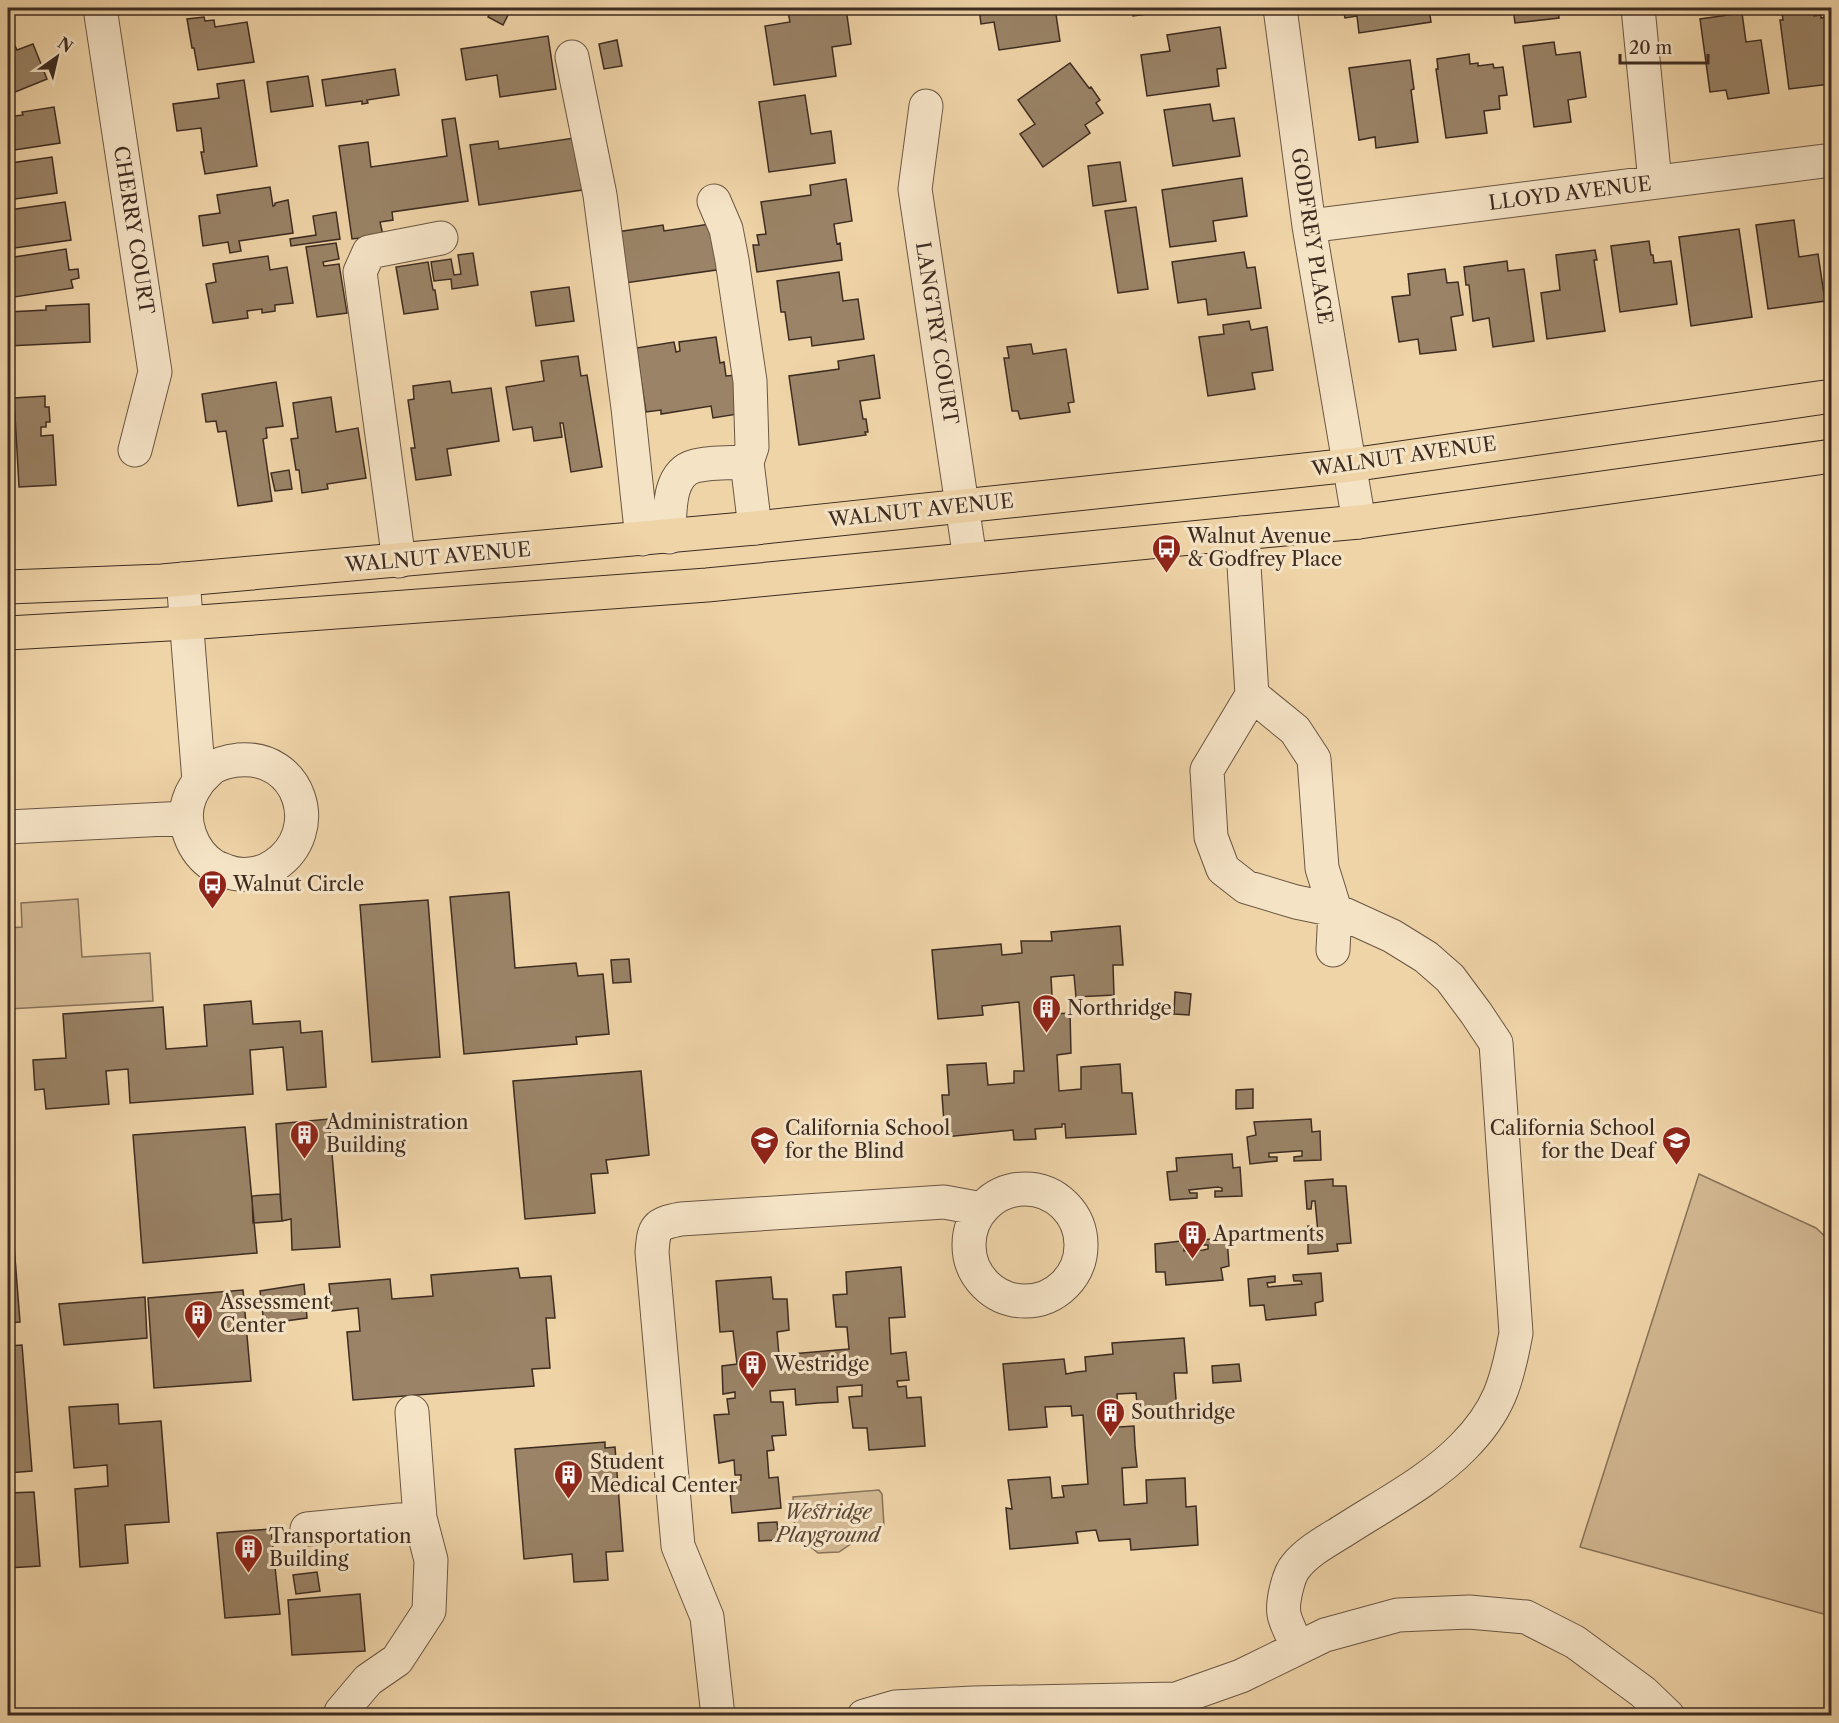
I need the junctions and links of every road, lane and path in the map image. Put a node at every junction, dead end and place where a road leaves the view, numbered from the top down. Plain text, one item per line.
1 (100, 8) edge
2 (1280, 8) edge
3 (1638, 8) edge
4 (572, 57) dead end
5 (926, 106) dead end
6 (1832, 160) edge
7 (1655, 182) junction
8 (714, 201) dead end
9 (1309, 226) junction
10 (441, 238) dead end
11 (1832, 396) edge
12 (135, 450) dead end
13 (1832, 456) edge
14 (747, 462) junction
15 (1351, 465) junction
16 (963, 506) junction
17 (1359, 522) junction
18 (755, 528) junction
19 (1242, 533) junction
20 (656, 538) junction
21 (970, 560) junction
22 (399, 561) junction
23 (183, 579) junction
24 (8, 587) edge
25 (186, 623) junction
26 (8, 633) edge
27 (1252, 695) junction
28 (199, 781) junction
29 (186, 818) junction
30 (8, 826) edge
31 (1335, 910) junction
32 (1333, 950) dead end
33 (982, 1209) dead end
34 (412, 1412) dead end
35 (420, 1518) junction
36 (307, 1529) dead end
37 (1298, 1648) junction
38 (340, 1716) edge
39 (718, 1716) edge
40 (864, 1716) edge
41 (1668, 1716) edge

1 - 12 street, CHERRY COURT
2 - 9 street, GODFREY PLACE
3 - 7 street
4 - 20 street
5 - 16 street, LANGTRY COURT
6 - 7 street, LLOYD AVENUE
7 - 9 street, LLOYD AVENUE
8 - 14 street
9 - 15 street, GODFREY PLACE
10 - 22 street
11 - 15 main road, WALNUT AVENUE
13 - 17 main road
14 - 18 street
14 - 20 street
15 - 16 main road, WALNUT AVENUE
15 - 17 street, GODFREY PLACE
16 - 18 main road, WALNUT AVENUE
16 - 21 street, LANGTRY COURT
17 - 19 main road
18 - 20 main road, WALNUT AVENUE
19 - 21 main road
19 - 27 street
20 - 22 main road, WALNUT AVENUE
21 - 25 main road
22 - 23 main road, WALNUT AVENUE
23 - 24 main road, WALNUT AVENUE
23 - 25 street
25 - 26 main road
25 - 28 street
27 - 31 street
27 - 31 street
28 - 29 street
28 - 29 street
29 - 30 street
31 - 32 street
31 - 37 street
33 - 39 street
34 - 35 street
35 - 36 street
35 - 38 street
37 - 40 street
37 - 41 street

